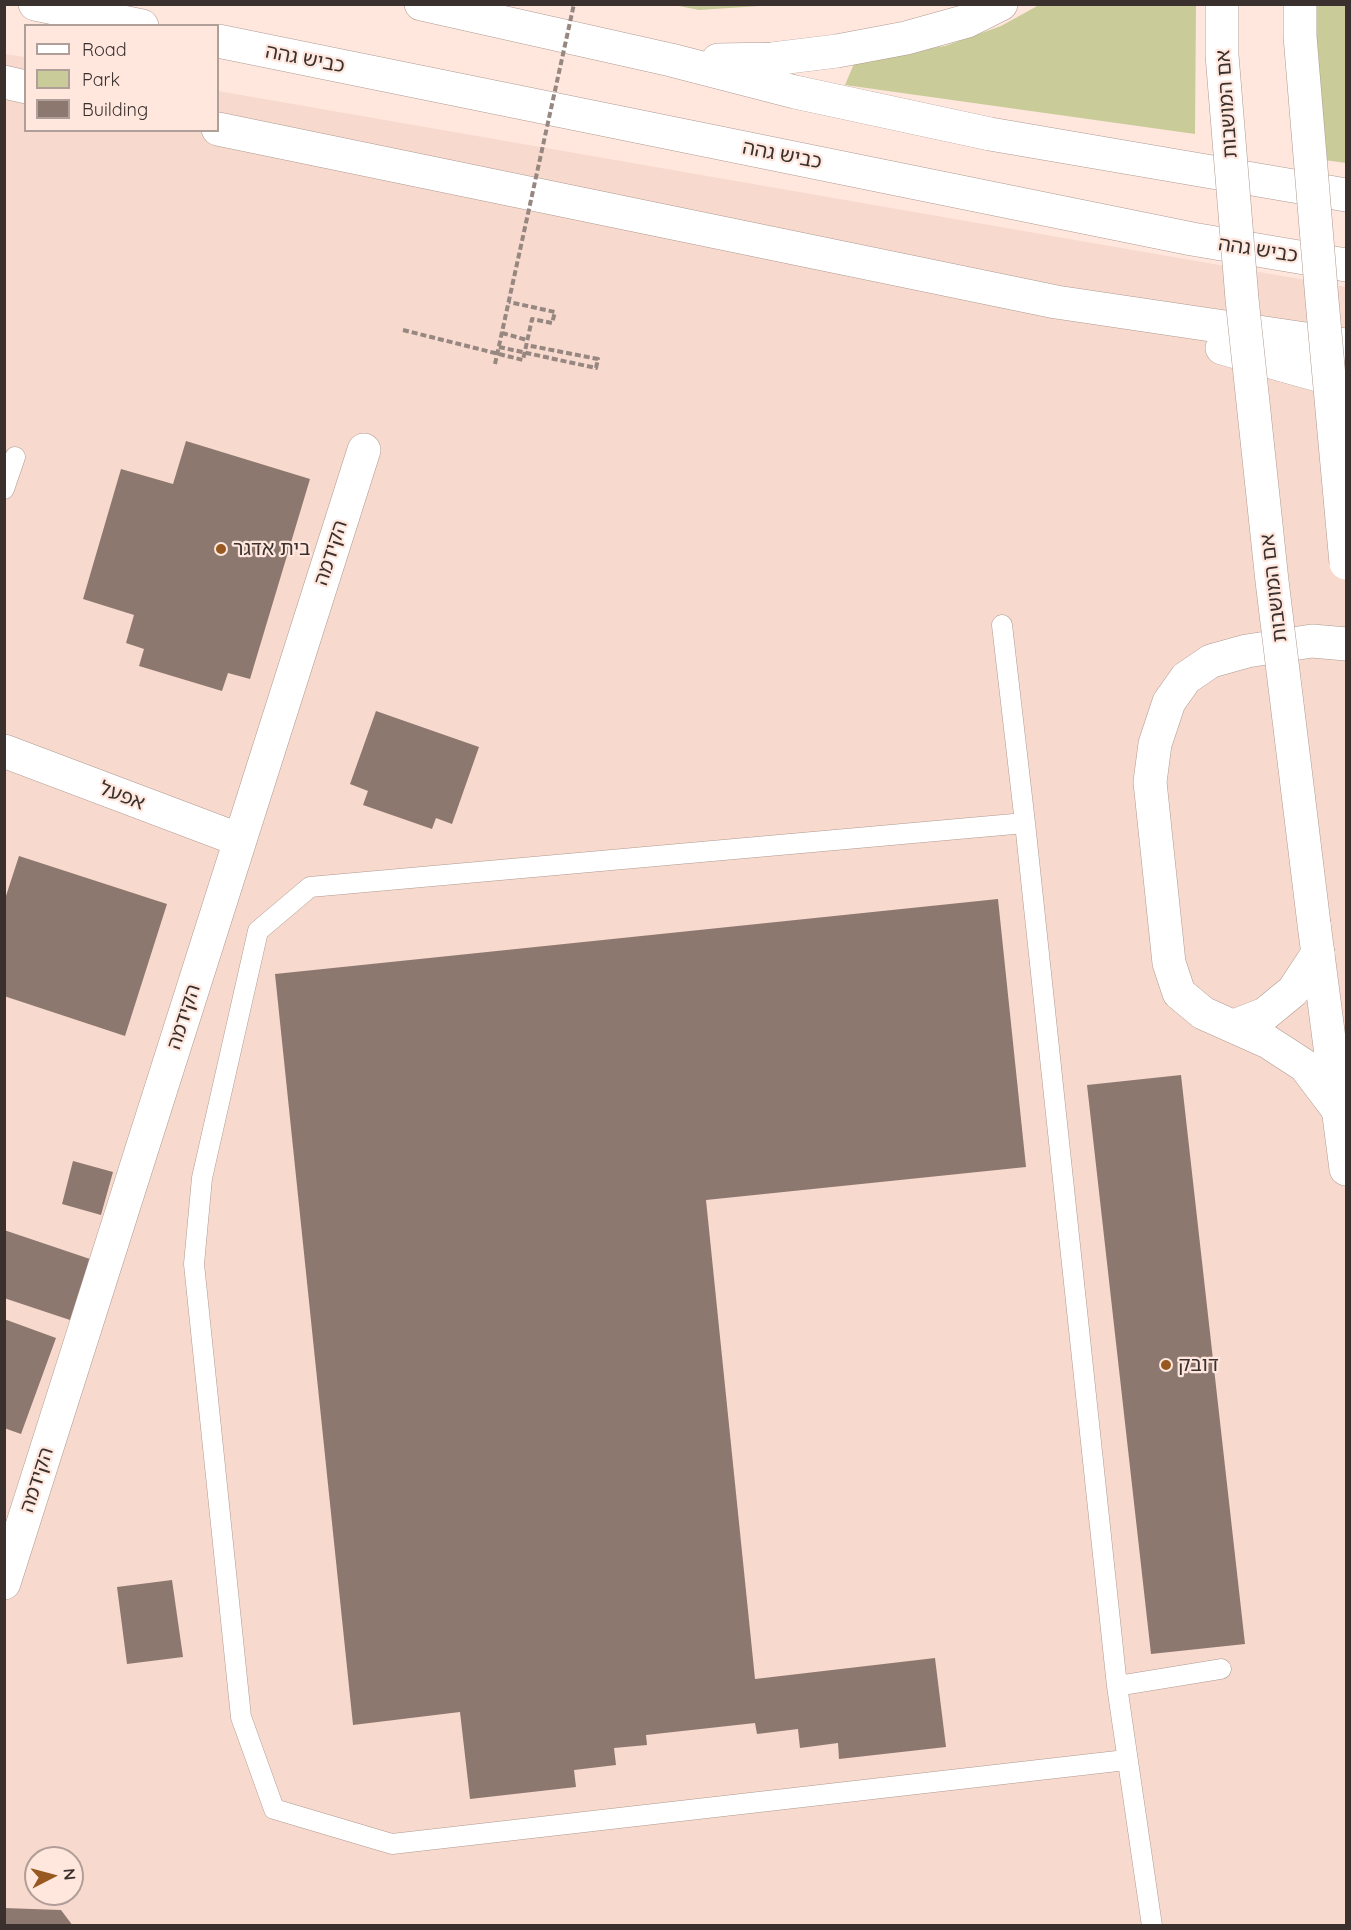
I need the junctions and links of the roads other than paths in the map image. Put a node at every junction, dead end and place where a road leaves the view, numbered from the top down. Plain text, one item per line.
1 (35, 4) edge
2 (421, 4) edge
3 (1000, 4) edge
4 (1222, 4) edge
5 (1300, 4) edge
6 (132, 24) edge
7 (219, 41) edge
8 (671, 60) junction
9 (4, 82) edge
10 (24, 87) edge
11 (219, 129) edge
12 (1347, 195) edge
13 (1347, 265) edge
14 (1056, 302) junction
15 (1347, 345) edge
16 (1347, 383) edge
17 (364, 450) dead end
18 (15, 457) dead end
19 (4, 489) edge
20 (1347, 563) edge
21 (1002, 625) dead end
22 (1347, 644) edge
23 (4, 751) edge
24 (1025, 823) junction
25 (240, 840) junction
26 (1316, 938) junction
27 (1234, 1026) junction
28 (1339, 1111) junction
29 (1347, 1169) edge
30 (4, 1583) edge
31 (1221, 1669) dead end
32 (1117, 1686) junction
33 (1126, 1760) junction
34 (1152, 1926) edge

1 - 6 main road
2 - 8 main road
3 - 8 main road
4 - 26 main road, אם המושבות, bridge
5 - 20 main road, bridge
7 - 13 main road, כביש גהה
8 - 12 main road
9 - 10 main road
11 - 14 main road
14 - 15 main road
14 - 16 main road
17 - 25 main road, הקידמה
18 - 19 lane
21 - 24 lane
22 - 27 main road
23 - 25 main road, אפעל
24 - 32 lane
24 - 33 lane
25 - 30 main road, הקידמה
26 - 27 main road
26 - 28 main road, אם המושבות
27 - 28 main road
28 - 29 main road, אם המושבות
31 - 32 lane
32 - 33 lane
33 - 34 lane

